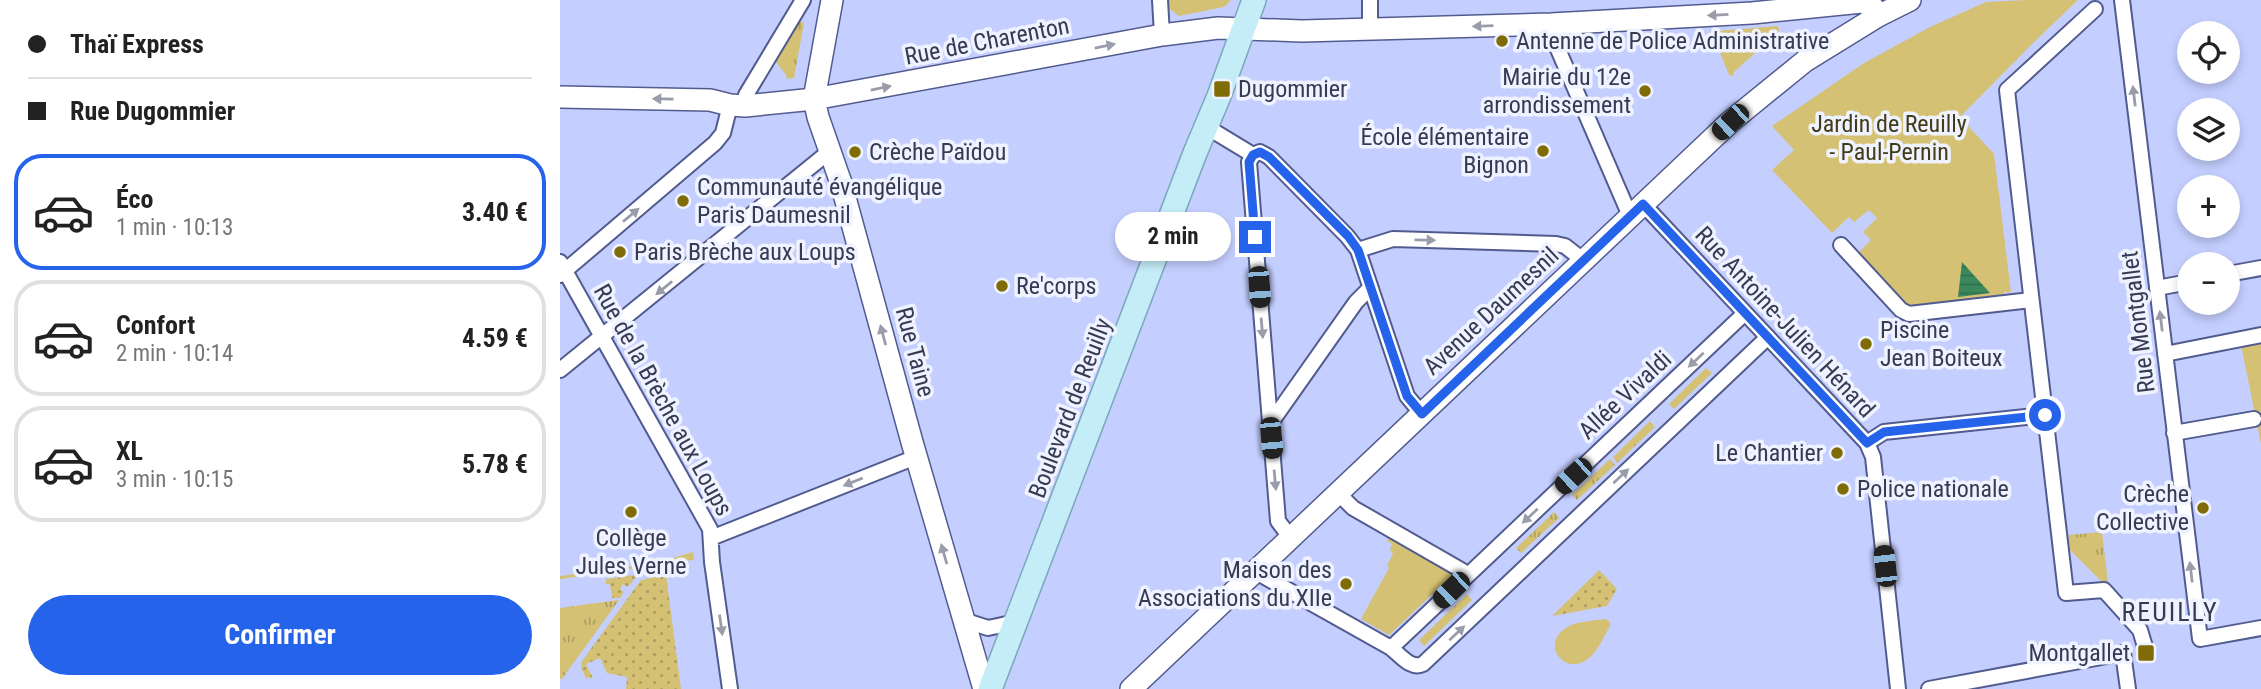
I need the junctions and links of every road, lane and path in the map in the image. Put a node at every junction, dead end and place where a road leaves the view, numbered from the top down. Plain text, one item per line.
1 (803, 0) edge
2 (832, 0) edge
3 (1160, 0) edge
4 (1254, 0) edge
5 (1370, 0) edge
6 (1910, 0) edge
7 (2122, 0) edge
8 (1862, 1) edge
9 (1755, 6) edge
10 (2095, 9) dead end
11 (1878, 16) junction
12 (1551, 24) junction
13 (1245, 29) junction
14 (1370, 29) junction
15 (1162, 35) junction
16 (560, 97) edge
17 (814, 99) junction
18 (738, 105) junction
19 (1215, 132) dead end
20 (830, 151) junction
21 (1255, 154) junction
22 (1636, 210) junction
23 (1841, 245) dead end
24 (1358, 250) junction
25 (1583, 260) junction
26 (2261, 268) edge
27 (562, 269) edge
28 (2240, 272) edge
29 (2177, 284) edge
30 (1370, 288) junction
31 (2157, 288) junction
32 (2031, 300) junction
33 (1745, 313) junction
34 (2261, 335) edge
35 (1768, 337) junction
36 (607, 343) junction
37 (2165, 354) junction
38 (560, 370) edge
39 (1422, 414) junction
40 (2045, 415) junction
41 (2254, 419) dead end
42 (1270, 424) junction
43 (2174, 433) junction
44 (1867, 443) junction
45 (916, 457) junction
46 (1338, 493) junction
47 (1290, 537) junction
48 (711, 538) junction
49 (1256, 572) junction
50 (1467, 575) junction
51 (963, 620) junction
52 (1016, 622) junction
53 (2261, 628) edge
54 (1391, 648) junction
55 (2146, 649) dead end
56 (730, 689) edge
57 (984, 689) edge
58 (990, 689) edge
59 (1131, 689) edge
60 (1898, 689) edge
61 (1929, 689) edge
62 (2128, 689) edge

1 - 18 street
2 - 17 street
3 - 15 street
4 - 13 main road, Boulevard de Reuilly
5 - 14 street
6 - 11 street, Avenue Daumesnil
31 -> 7 street, Rue Montgallet
8 - 9 street, Rue de Charenton
8 - 11 street, Rue de Charenton
9 -> 12 street, Rue de Charenton
10 - 32 street
11 - 22 street, Avenue Daumesnil
12 -> 14 street, Rue de Charenton
12 - 22 street, Rue Antoine-Julien Hénard
13 - 14 street, Rue de Charenton
13 - 15 street, Rue de Charenton
13 - 52 main road, Boulevard de Reuilly
17 -> 15 street, Rue de Charenton
18 -> 16 street, Rue de Charenton
17 - 18 street, Rue de Charenton
17 - 20 street, Rue Taine
27 -> 18 street
19 - 21 street
20 -> 36 street
45 -> 20 street, Rue Taine
21 - 24 street
21 -> 42 street
22 - 25 street, Avenue Daumesnil
22 - 33 street, Rue Antoine-Julien Hénard
23 - 32 street
24 -> 25 street
24 - 30 street
25 - 39 street, Avenue Daumesnil
26 - 28 street
27 - 36 street, Rue de la Brèche aux Loups
29 - 31 street
30 - 39 street
30 - 42 street
37 -> 31 street, Rue Montgallet
32 - 40 street
33 - 35 street, Rue Antoine-Julien Hénard
33 -> 50 street, Allée Vivaldi
34 - 37 street
35 - 44 street, Rue Antoine-Julien Hénard
54 -> 35 street
36 - 38 street
36 - 48 street, Rue de la Brèche aux Loups
37 - 43 street, Rue Montgallet
39 - 46 street, Avenue Daumesnil
40 - 44 street
40 - 55 street
41 - 43 street
42 -> 47 street
53 -> 43 street, Rue Montgallet
44 - 60 street, Rue Antoine-Julien Hénard
45 -> 48 street
51 -> 45 street, Rue Taine
46 - 47 street, Avenue Daumesnil
46 - 50 street
47 - 49 street, Avenue Daumesnil
48 -> 56 street, Rue de la Brèche aux Loups
49 - 54 street
49 - 59 street, Avenue Daumesnil
50 - 54 street, Allée Vivaldi
51 - 52 street
51 - 57 street, Rue Taine
52 - 58 main road, Boulevard de Reuilly
61 - 62 street

